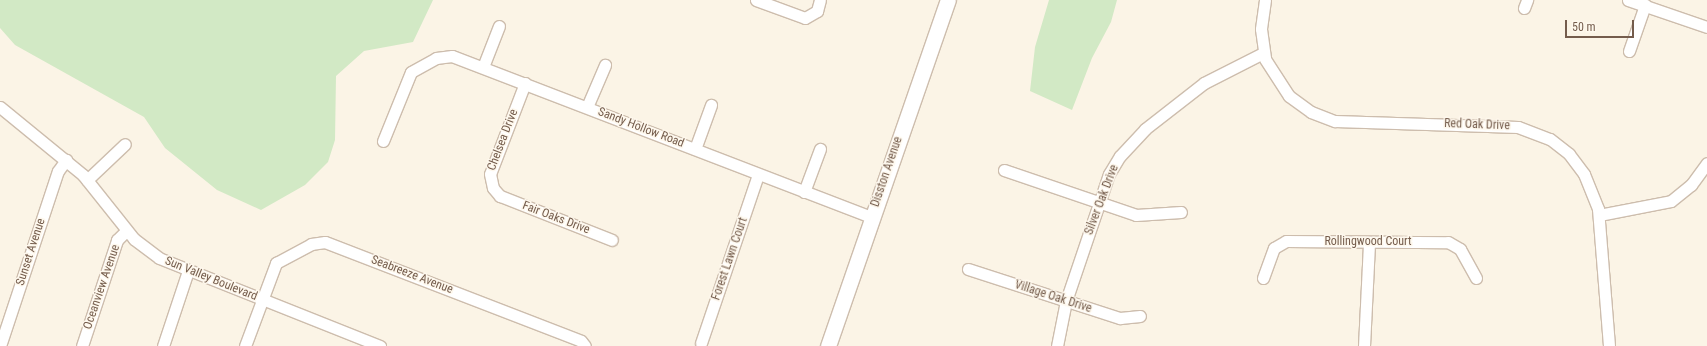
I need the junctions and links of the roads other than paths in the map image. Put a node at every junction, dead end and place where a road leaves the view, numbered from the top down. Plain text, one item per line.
1 (756, 0) edge
2 (820, 0) edge
3 (948, 0) edge
4 (1265, 0) edge
5 (1628, 0) edge
6 (1644, 5) junction
7 (499, 26) dead end
8 (1707, 26) edge
9 (1628, 51) dead end
10 (1263, 53) junction
11 (605, 65) dead end
12 (483, 67) junction
13 (525, 83) junction
14 (711, 106) dead end
15 (0, 107) edge
16 (587, 107) junction
17 (383, 141) dead end
18 (125, 144) dead end
19 (695, 149) junction
20 (820, 149) dead end
21 (66, 160) junction
22 (1707, 163) edge
23 (1004, 170) dead end
24 (758, 175) junction
25 (88, 180) junction
26 (804, 192) junction
27 (500, 196) joint
28 (1100, 203) junction
29 (1181, 212) dead end
30 (1599, 215) junction
31 (872, 217) junction
32 (126, 231) junction
33 (612, 240) dead end
34 (1369, 242) junction
35 (968, 269) dead end
36 (188, 271) junction
37 (1263, 278) dead end
38 (1476, 278) dead end
39 (260, 299) junction
40 (1066, 301) junction
41 (1140, 316) dead end
42 (702, 343) dead end
43 (0, 346) edge
44 (82, 346) edge
45 (163, 346) edge
46 (245, 346) edge
47 (380, 346) edge
48 (585, 346) edge
49 (828, 346) edge
50 (1056, 346) edge
51 (1364, 346) edge
52 (1608, 346) edge

1 - 2 street
3 - 31 street, Disston Avenue
4 - 10 street, Red Oak Drive
5 - 6 street
6 - 8 street
6 - 9 street
7 - 12 street
10 - 28 street, Silver Oak Drive
10 - 30 street, Red Oak Drive
11 - 16 street
12 - 13 street, Sandy Hollow Road
12 - 17 street, Sandy Hollow Road
13 - 16 street, Sandy Hollow Road
13 - 27 street, Chelsea Drive
14 - 19 street
15 - 21 street, Sun Valley Boulevard
16 - 19 street, Sandy Hollow Road
18 - 25 street
19 - 24 street, Sandy Hollow Road
20 - 26 street
21 - 25 street, Sun Valley Boulevard
21 - 43 street, Sunset Avenue
22 - 30 street
23 - 28 street
24 - 26 street, Sandy Hollow Road
24 - 42 street, Forest Lawn Court
25 - 32 street, Sun Valley Boulevard
26 - 31 street, Sandy Hollow Road
27 - 33 street, Fair Oaks Drive
28 - 29 street
28 - 40 street, Silver Oak Drive
30 - 52 street, Red Oak Drive
31 - 49 street, Disston Avenue
32 - 36 street, Sun Valley Boulevard
32 - 44 street, Oceanview Avenue
34 - 37 street, Rollingwood Court
34 - 38 street, Rollingwood Court
34 - 51 street
35 - 40 street, Village Oak Drive
36 - 39 street, Sun Valley Boulevard
36 - 45 street
39 - 46 street, Seabreeze Avenue
39 - 47 street, Sun Valley Boulevard
39 - 48 street, Seabreeze Avenue
40 - 41 street, Village Oak Drive
40 - 50 street, Silver Oak Drive

